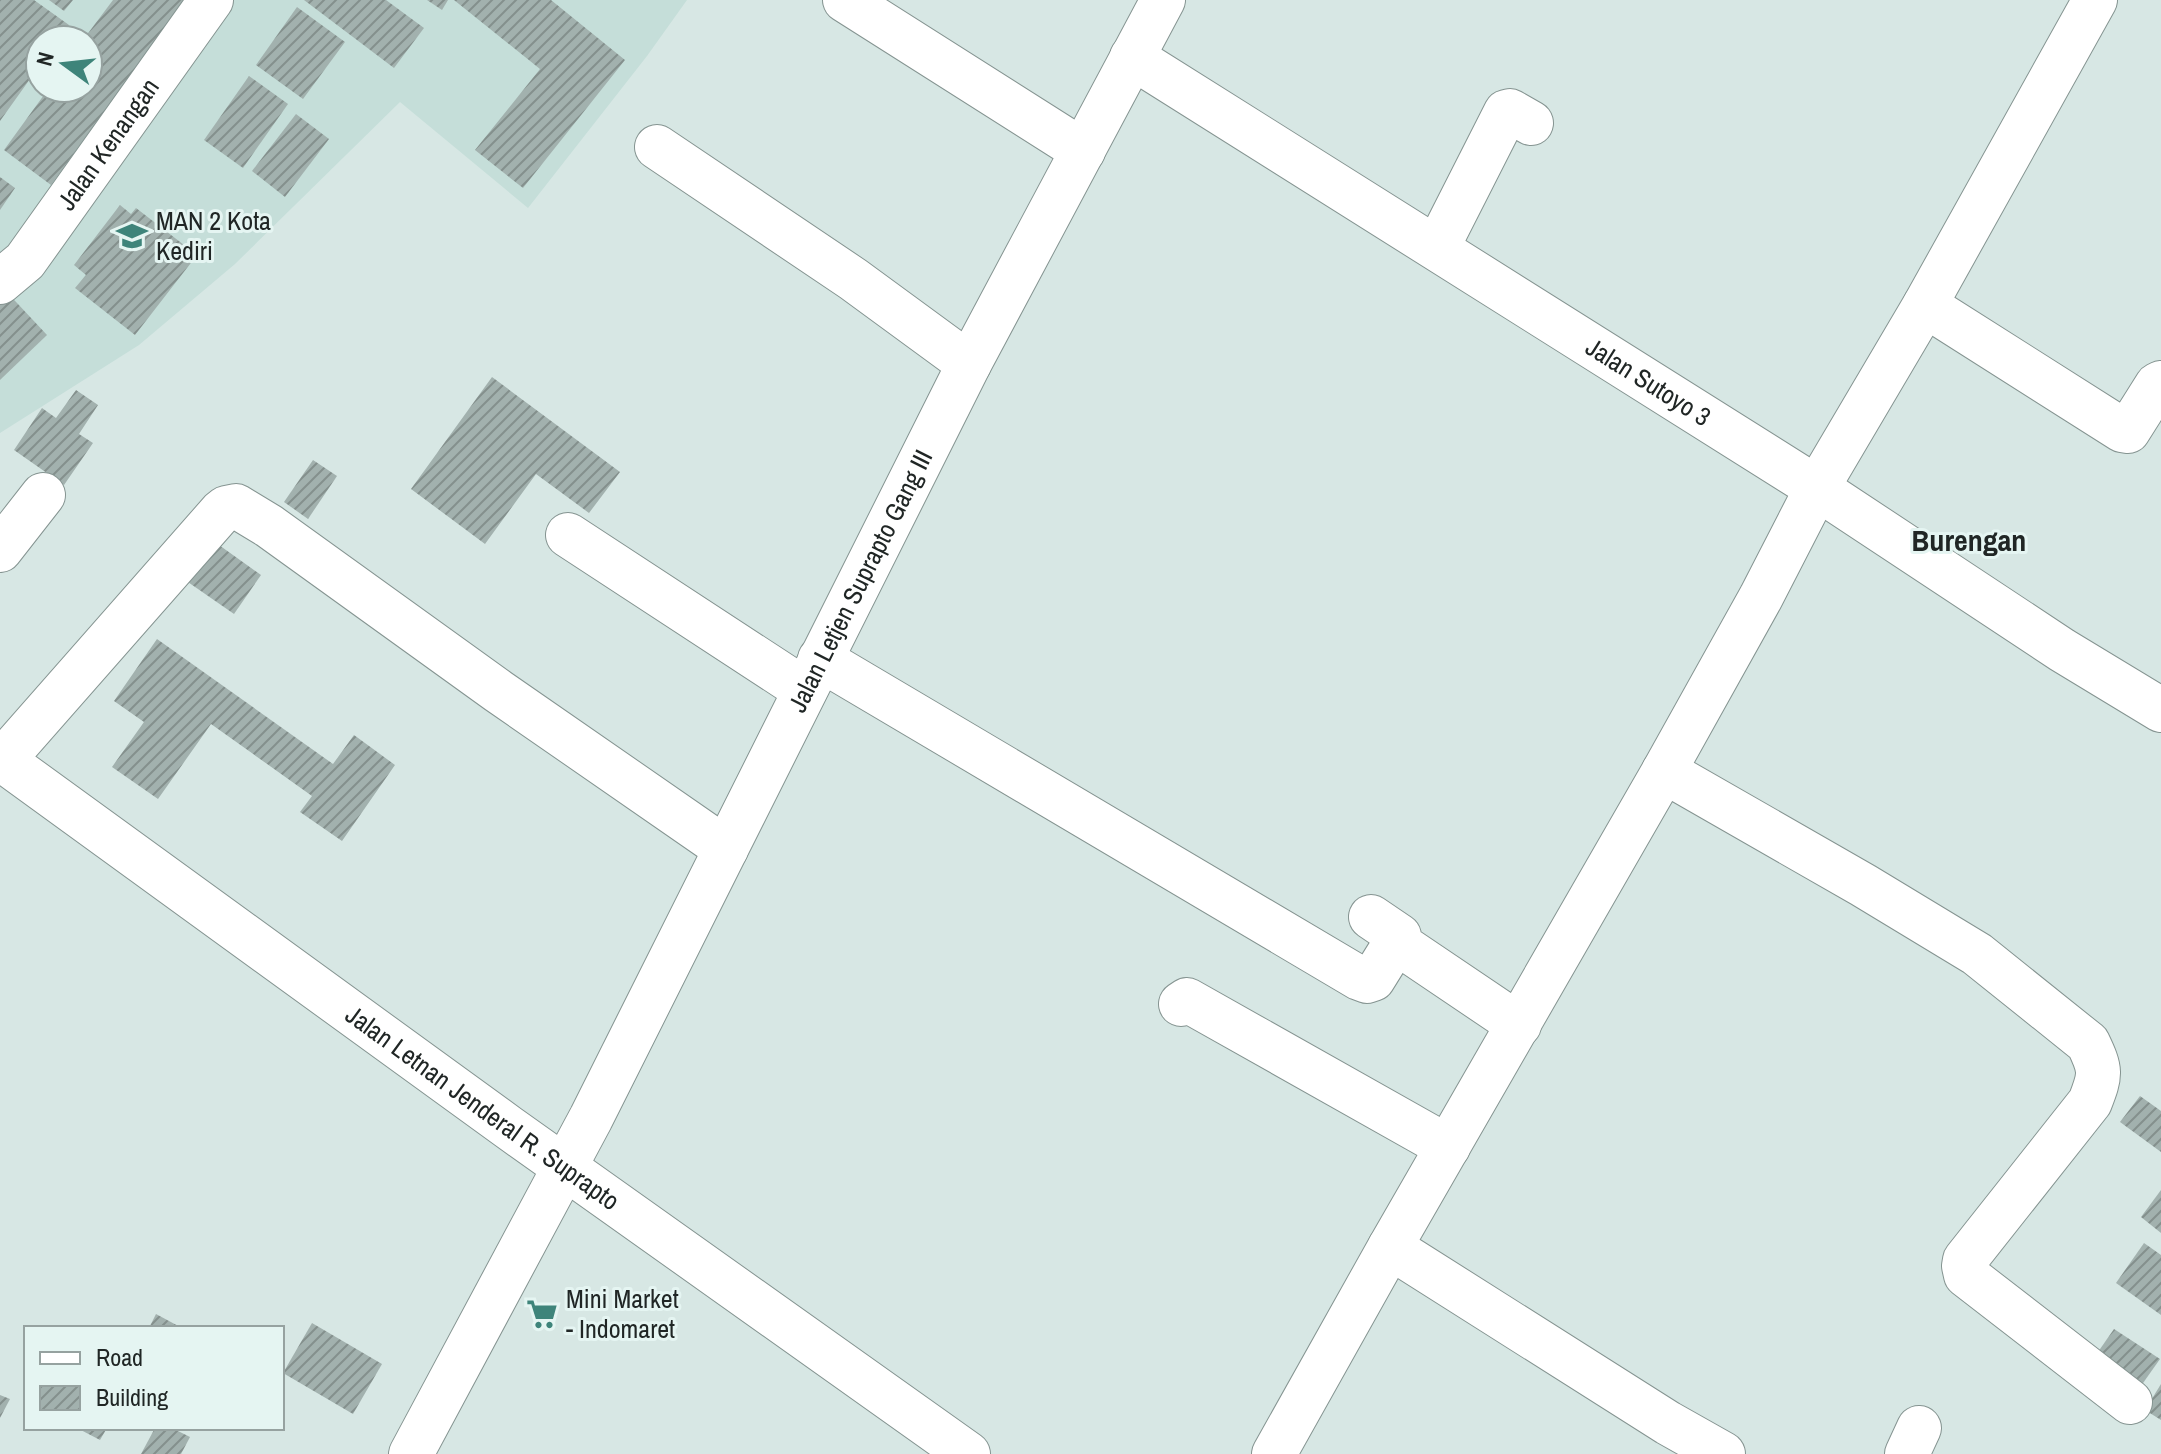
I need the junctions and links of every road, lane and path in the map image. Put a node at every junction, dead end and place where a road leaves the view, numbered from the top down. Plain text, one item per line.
1 (211, 0) edge
2 (845, 0) edge
3 (1163, 0) edge
4 (2095, 0) edge
5 (1132, 57) junction
6 (1531, 123) dead end
7 (657, 147) dead end
8 (1083, 151) junction
9 (1437, 248) junction
10 (8, 264) edge
11 (1925, 305) junction
12 (969, 364) junction
13 (2161, 383) edge
14 (1817, 488) junction
15 (43, 495) dead end
16 (568, 535) dead end
17 (0, 550) edge
18 (812, 675) junction
19 (2161, 710) edge
20 (1, 759) edge
21 (1664, 771) junction
22 (726, 849) junction
23 (1181, 1004) dead end
24 (1519, 1025) junction
25 (1448, 1147) junction
26 (563, 1167) junction
27 (1390, 1247) junction
28 (2130, 1402) dead end
29 (411, 1454) edge
30 (968, 1454) edge
31 (1274, 1454) edge
32 (1723, 1454) edge

1 - 10 street, Jalan Kenangan
2 - 8 street
3 - 5 street, Jalan Letjen Suprapto Gang III
4 - 11 street
5 - 8 street, Jalan Letjen Suprapto Gang III
5 - 9 street, Jalan Sutoyo 3
6 - 9 street
7 - 12 street
8 - 12 street, Jalan Letjen Suprapto Gang III
9 - 14 street, Jalan Sutoyo 3
11 - 13 street
11 - 14 street
12 - 18 street, Jalan Letjen Suprapto Gang III
14 - 19 street, Jalan Sutoyo 3
14 - 21 street
15 - 17 street
16 - 18 street
18 - 22 street, Jalan Letjen Suprapto Gang III
18 - 24 street
20 - 22 street
20 - 26 street, Jalan Letnan Jenderal R. Suprapto
21 - 24 street
21 - 28 street
22 - 26 street, Jalan Letjen Suprapto Gang III
23 - 25 street
24 - 25 street
25 - 27 street
26 - 29 street, Jalan Letjen Suprapto Gang III
26 - 30 street, Jalan Letnan Jenderal R. Suprapto
27 - 31 street
27 - 32 street

